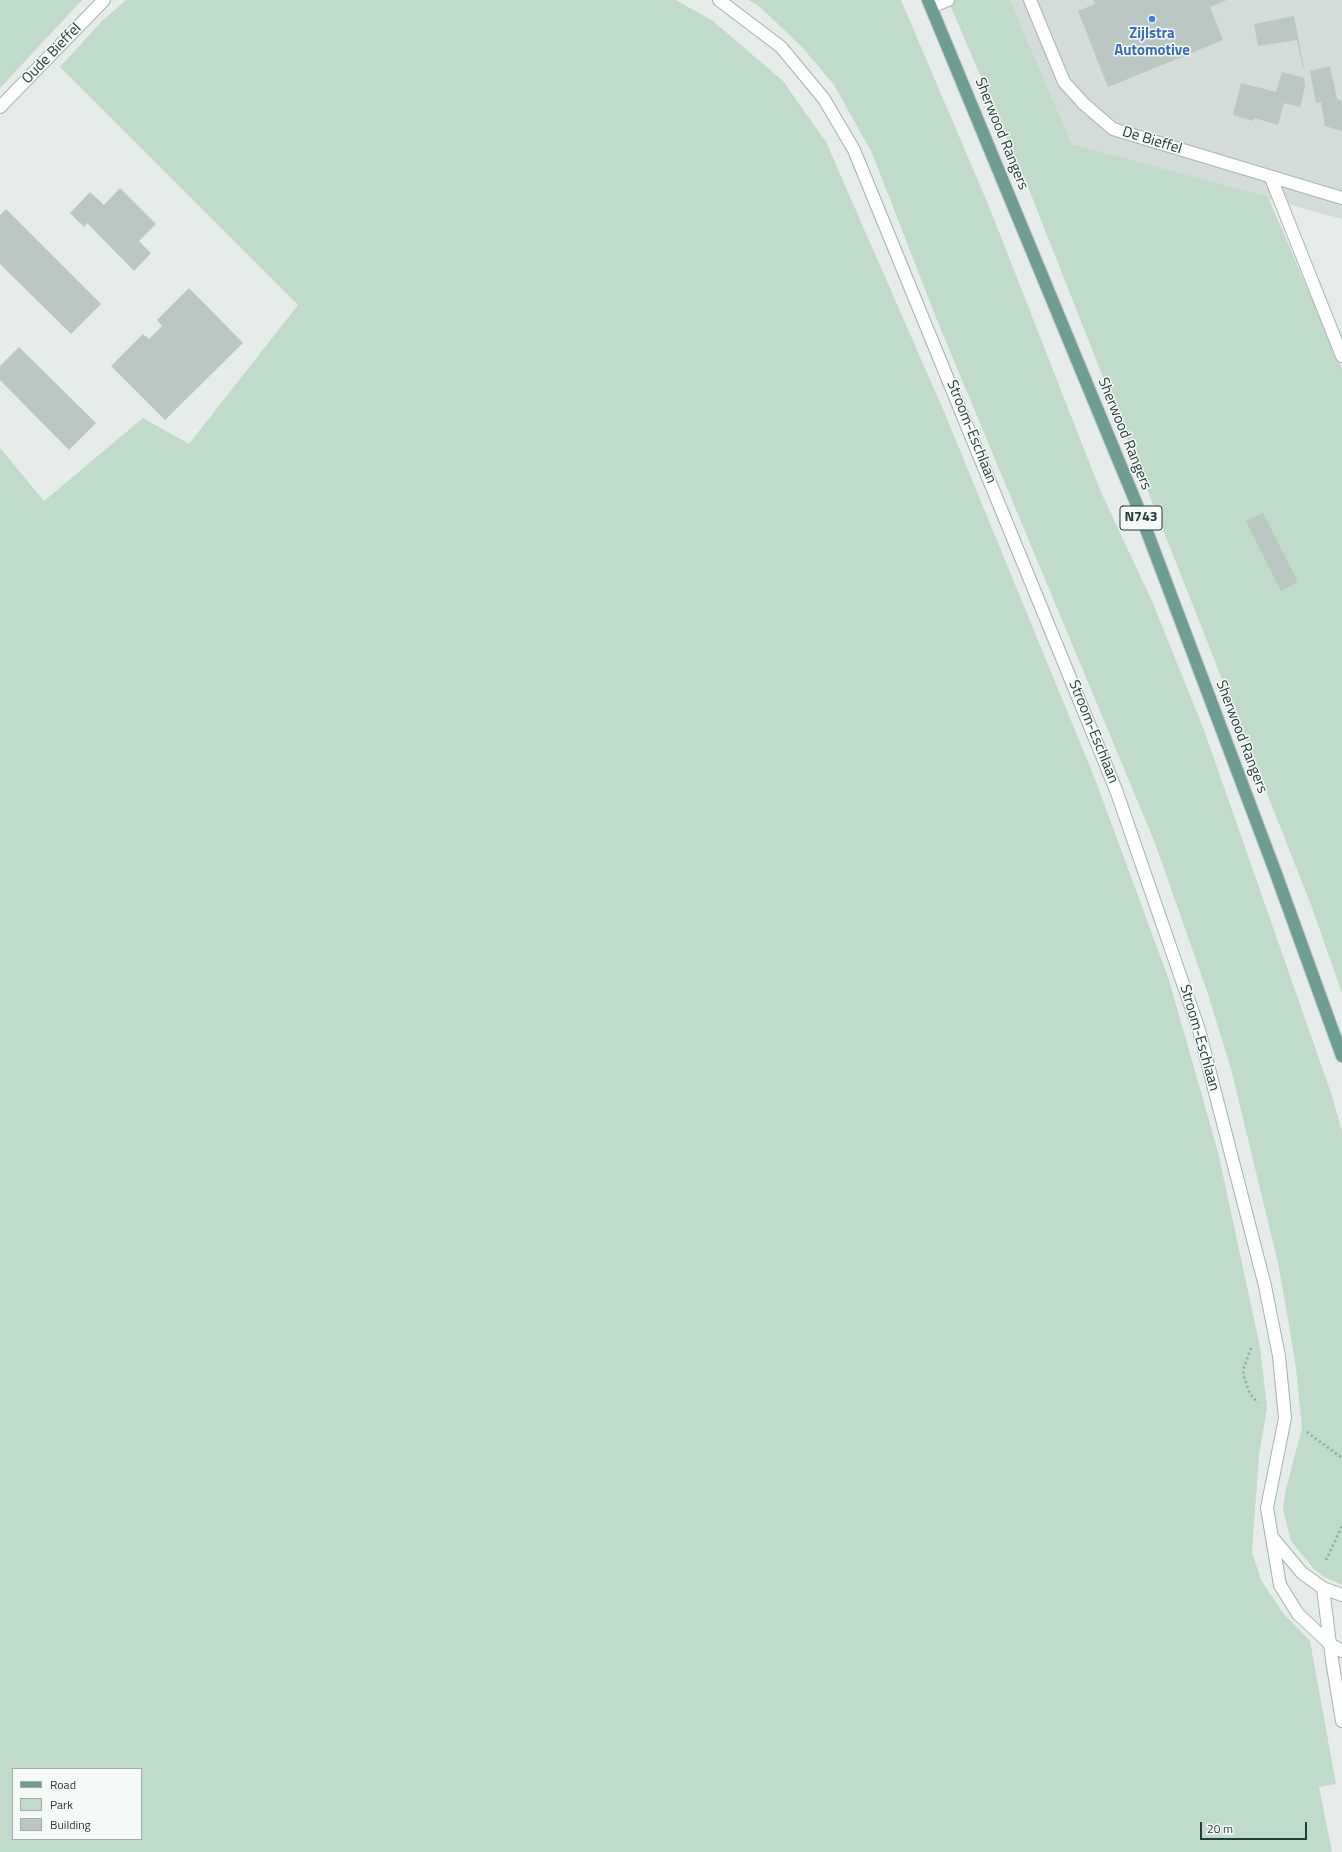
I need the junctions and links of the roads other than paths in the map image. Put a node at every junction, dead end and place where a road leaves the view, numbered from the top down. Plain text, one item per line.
1 (104, 0) edge
2 (719, 0) edge
3 (948, 0) edge
4 (1030, 0) edge
5 (930, 4) edge
6 (0, 107) edge
7 (1271, 178) junction
8 (1342, 198) edge
9 (1342, 356) edge
10 (1336, 1042) junction
11 (1342, 1056) edge
12 (1342, 1066) edge
13 (1271, 1536) junction
14 (1323, 1588) junction
15 (1342, 1595) edge
16 (1330, 1644) junction
17 (1342, 1650) edge
18 (1342, 1721) edge

1 - 6 street, Oude Bieffel
2 - 13 street, Stroom-Eschlaan
3 - 5 street
4 - 7 street, De Bieffel
5 - 10 main road, Sherwood Rangers / N743
7 - 8 street, De Bieffel
7 - 9 street
10 - 11 main road, Sherwood Rangers / N743
10 - 12 main road, Sherwood Rangers / N743
13 - 14 street
13 - 16 street, Stroom-Eschlaan
14 - 15 street
14 - 16 street
16 - 17 street, Stroom-Eschlaan
16 - 18 street

